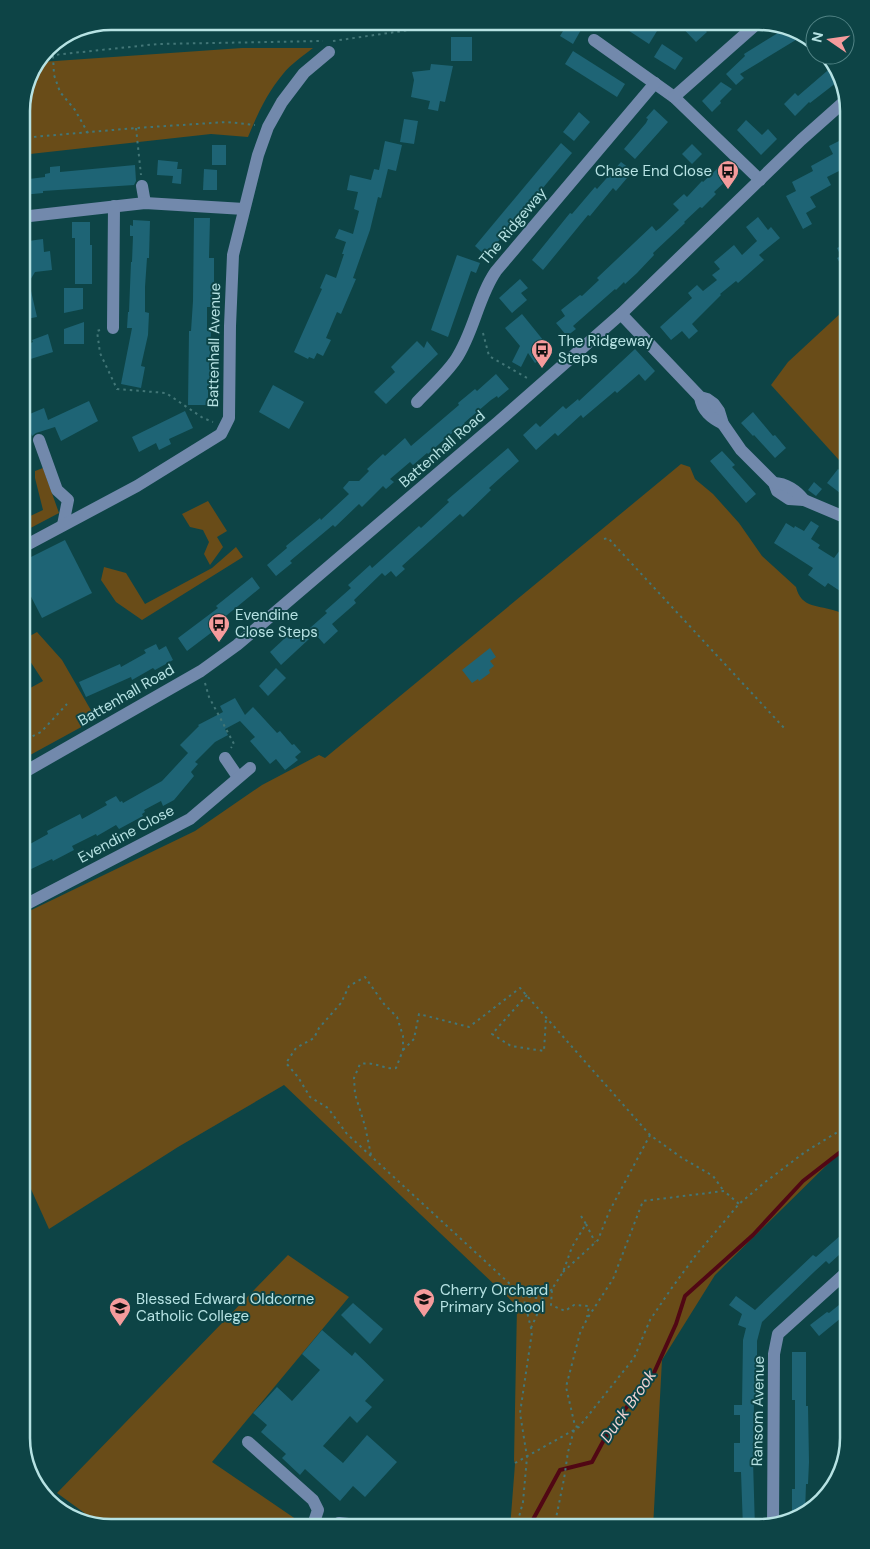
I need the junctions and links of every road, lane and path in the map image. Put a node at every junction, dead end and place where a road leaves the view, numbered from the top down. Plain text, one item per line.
1 (409, 30) edge
2 (751, 30) edge
3 (594, 40) dead end
4 (329, 52) dead end
5 (53, 56) joint
6 (655, 83) junction
7 (674, 97) junction
8 (840, 106) edge
9 (268, 127) junction
10 (136, 128) junction
11 (88, 132) junction
12 (30, 137) edge
13 (760, 180) junction
14 (142, 186) joint
15 (145, 203) junction
16 (114, 206) junction
17 (244, 209) junction
18 (30, 216) edge
19 (478, 313) junction
20 (621, 314) junction
21 (113, 328) joint
22 (538, 387) junction
23 (418, 402) dead end
24 (221, 434) junction
25 (39, 440) dead end
26 (840, 515) edge
27 (63, 525) junction
28 (604, 539) dead end
29 (30, 543) edge
30 (201, 671) junction
31 (67, 704) dead end
32 (786, 730) dead end
33 (30, 738) edge
34 (225, 758) joint
35 (250, 768) dead end
36 (30, 769) edge
37 (238, 777) junction
38 (30, 903) edge
39 (527, 995) junction
40 (546, 1017) junction
41 (403, 1050) junction
42 (840, 1131) edge
43 (650, 1135) junction
44 (371, 1155) junction
45 (724, 1191) junction
46 (739, 1204) junction
47 (581, 1216) dead end
48 (586, 1224) junction
49 (596, 1242) junction
50 (562, 1272) junction
51 (840, 1278) edge
52 (552, 1289) junction
53 (523, 1296) junction
54 (544, 1299) junction
55 (587, 1319) junction
56 (531, 1328) junction
57 (579, 1427) junction
58 (574, 1430) junction
59 (248, 1442) dead end
60 (527, 1457) junction
61 (515, 1464) dead end
62 (773, 1517) edge
63 (315, 1519) edge
64 (518, 1519) edge
65 (555, 1519) edge

1 - 5 path
2 - 7 street
3 - 6 street
4 - 9 street, Battenhall Avenue
5 - 11 path
6 - 7 street
6 - 19 street, The Ridgeway
7 - 13 street
8 - 13 street, Battenhall Road
9 - 10 path
9 - 17 street, Battenhall Avenue
10 - 11 path
10 - 14 path
11 - 12 path
13 - 20 street, Battenhall Road
14 - 15 street
15 - 16 street
15 - 17 street
16 - 18 street
16 - 21 street
17 - 24 street, Battenhall Avenue
19 - 22 path
19 - 23 street, The Ridgeway
20 - 22 street, Battenhall Road
20 - 26 street
21 - 24 path
22 - 30 street, Battenhall Road
24 - 27 street
25 - 27 street
27 - 29 street
28 - 32 path
30 - 34 path
30 - 36 street, Battenhall Road
31 - 33 path
34 - 37 street
35 - 37 street, Evendine Close
37 - 38 street, Evendine Close
39 - 40 path
39 - 40 path
39 - 41 path
40 - 43 path
41 - 44 path
41 - 44 path
42 - 46 path
43 - 45 path
43 - 49 path
44 - 53 path
45 - 46 path
45 - 55 path
46 - 57 path
47 - 48 path
48 - 49 path
48 - 50 path
49 - 50 path
50 - 52 path
51 - 62 street, Ransom Avenue
52 - 54 path
52 - 55 path
53 - 54 path
53 - 56 path
54 - 56 path
55 - 57 path
56 - 60 path
57 - 58 path
58 - 60 path
58 - 65 path
59 - 63 street
60 - 61 path
60 - 64 path

